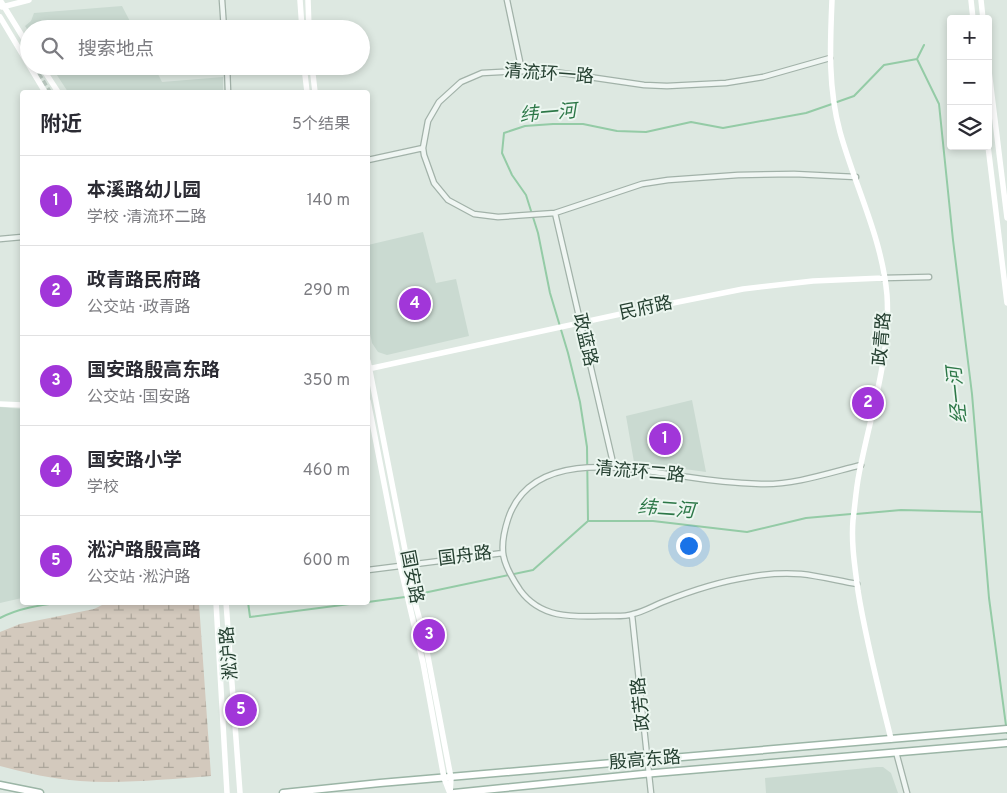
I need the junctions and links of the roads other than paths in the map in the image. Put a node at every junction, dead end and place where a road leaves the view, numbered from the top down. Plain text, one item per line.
1 (29, 0) edge
2 (222, 0) edge
3 (300, 0) edge
4 (308, 0) edge
5 (507, 0) edge
6 (832, 0) edge
7 (971, 0) edge
8 (981, 0) edge
9 (1, 5) edge
10 (973, 15) edge
11 (983, 15) edge
12 (0, 17) edge
13 (223, 20) edge
14 (301, 20) edge
15 (309, 20) edge
16 (0, 26) edge
17 (20, 34) edge
18 (14, 43) junction
19 (20, 52) edge
20 (830, 58) junction
21 (522, 70) junction
22 (34, 75) edge
23 (46, 75) edge
24 (227, 75) edge
25 (305, 75) edge
26 (313, 75) edge
27 (44, 90) edge
28 (57, 90) edge
29 (228, 90) edge
30 (307, 90) edge
31 (315, 90) edge
32 (992, 96) edge
33 (423, 148) junction
34 (989, 150) edge
35 (370, 160) edge
36 (856, 177) junction
37 (555, 213) junction
38 (1007, 218) edge
39 (20, 237) edge
40 (0, 239) edge
41 (928, 277) dead end
42 (883, 278) junction
43 (1006, 280) edge
44 (1007, 303) edge
45 (580, 323) junction
46 (370, 369) edge
47 (370, 379) edge
48 (0, 404) edge
49 (20, 406) edge
50 (370, 411) edge
51 (861, 465) junction
52 (614, 467) junction
53 (503, 553) junction
54 (408, 564) junction
55 (400, 565) junction
56 (370, 570) edge
57 (857, 584) junction
58 (216, 605) edge
59 (226, 605) edge
60 (413, 607) junction
61 (632, 615) junction
62 (1007, 730) edge
63 (891, 739) junction
64 (1007, 743) edge
65 (896, 752) junction
66 (649, 761) junction
67 (650, 773) junction
68 (448, 778) junction
69 (0, 785) edge
70 (40, 793) edge
71 (227, 793) edge
72 (240, 793) edge
73 (283, 793) edge
74 (450, 793) edge
75 (454, 793) edge
76 (651, 793) edge
77 (907, 793) edge

1 - 9 street
2 - 13 street
3 - 14 street
4 - 15 street
5 - 21 street
6 - 20 street, 政青路
7 - 10 street
8 - 11 street
9 - 17 street
12 - 18 street
16 - 18 street
18 - 19 street
20 - 21 street, 清流环一路
20 - 36 street, 政青路
21 - 33 street, 清流环一路
22 - 27 street
23 - 28 street
24 - 29 street
25 - 30 street
26 - 31 street
32 - 38 street
33 - 35 street
33 - 37 street, 清流环一路
34 - 43 street
36 - 37 street, 清流环一路
36 - 42 street, 政青路
37 - 45 street, 政蓝路
39 - 40 street
41 - 42 street, 民府路
42 - 45 street, 民府路
42 - 51 street, 政青路
43 - 44 street
45 - 46 street, 民府路
45 - 52 street, 政蓝路
47 - 54 street, 国安路
48 - 49 street
50 - 55 street, 国安路
51 - 52 street, 清流环二路
51 - 57 street, 政青路
52 - 53 street, 清流环二路
53 - 54 street, 国舟路
53 - 61 street, 清流环二路
54 - 55 street, 国舟路
54 - 60 street, 国安路
55 - 56 street, 国舟路
55 - 60 street, 国安路
57 - 61 street, 清流环二路
57 - 63 street, 政青路
58 - 71 street, 淞沪路
59 - 72 street, 淞沪路
60 - 68 street, 国安路
61 - 66 street, 政芳路
62 - 63 main road, 殷高东路
63 - 66 main road, 殷高东路
64 - 65 main road, 殷高东路
65 - 67 main road, 殷高东路
65 - 77 street
66 - 67 street, 政芳路
66 - 68 main road, 殷高东路
67 - 75 main road, 殷高东路
67 - 76 street, 政芳路
68 - 73 main road, 殷高东路
68 - 74 street, 国安路
69 - 70 main road

